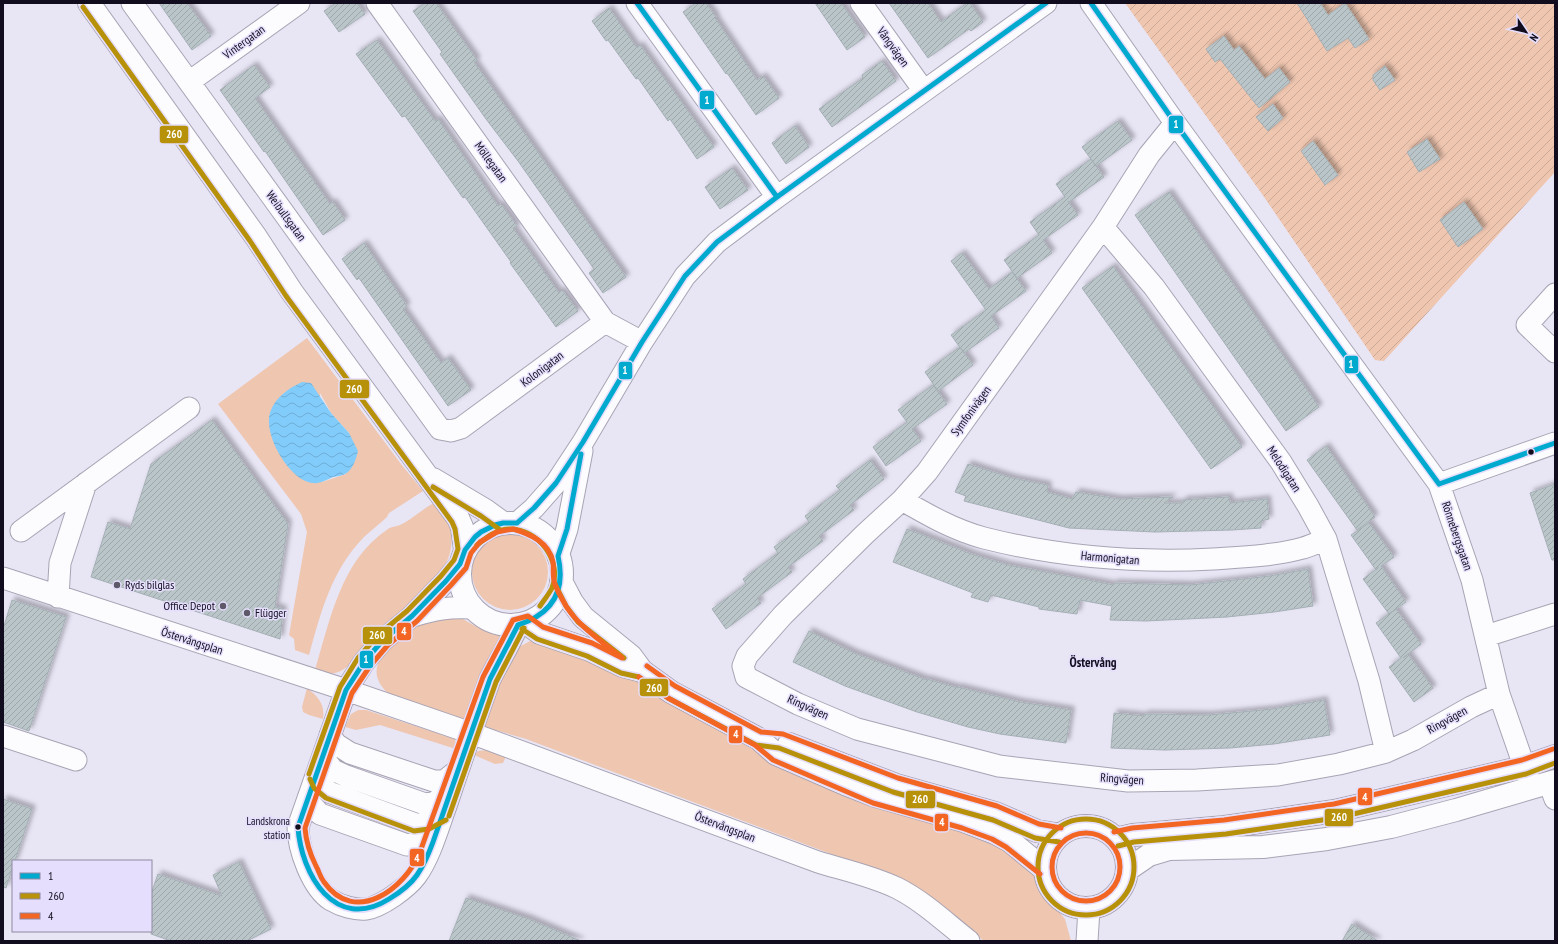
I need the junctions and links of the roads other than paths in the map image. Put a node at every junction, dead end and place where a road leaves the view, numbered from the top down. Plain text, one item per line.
1 (89, 3) edge
2 (132, 3) edge
3 (299, 3) edge
4 (377, 3) edge
5 (637, 3) edge
6 (861, 3) edge
7 (1046, 3) edge
8 (1091, 3) edge
9 (189, 82) junction
10 (924, 91) junction
11 (1175, 123) junction
12 (777, 197) junction
13 (1103, 227) junction
14 (1555, 294) edge
15 (606, 322) junction
16 (642, 342) junction
17 (1555, 352) edge
18 (190, 408) dead end
19 (440, 429) joint
20 (583, 442) junction
21 (1555, 443) edge
22 (426, 475) junction
23 (86, 483) junction
24 (1439, 484) junction
25 (902, 500) junction
26 (510, 523) junction
27 (21, 531) dead end
28 (1326, 539) junction
29 (558, 556) junction
30 (463, 557) junction
31 (3, 578) edge
32 (562, 581) junction
33 (58, 597) junction
34 (472, 608) junction
35 (1555, 614) edge
36 (412, 616) junction
37 (522, 624) junction
38 (1486, 636) junction
39 (642, 671) junction
40 (746, 676) joint
41 (346, 690) junction
42 (1498, 694) junction
43 (471, 733) junction
44 (330, 735) junction
45 (3, 736) edge
46 (759, 739) junction
47 (1386, 752) junction
48 (324, 754) junction
49 (1555, 756) edge
50 (76, 760) dead end
51 (1524, 767) junction
52 (458, 770) junction
53 (316, 776) junction
54 (1548, 788) edge
55 (450, 792) junction
56 (308, 801) junction
57 (442, 814) junction
58 (436, 834) junction
59 (1060, 835) junction
60 (1116, 839) junction
61 (1044, 869) junction
62 (1127, 870) junction
63 (1089, 909) junction
64 (969, 941) edge
65 (1087, 941) edge

1 - 22 main road
2 - 9 street, Weibullsgatan
3 - 9 street, Vintergatan
4 - 15 street, Möllegatan
5 - 12 street
6 - 10 street, Vångvägen
7 - 10 street
8 - 11 street, Rönnebergsgatan
9 - 19 street, Weibullsgatan
10 - 12 street
11 - 13 street, Symfonivägen
11 - 24 street, Rönnebergsgatan
12 - 16 street
13 - 25 street, Symfonivägen
13 - 28 street, Melodigatan
14 - 17 street
15 - 16 street
15 - 19 street, Kolonigatan
16 - 20 street
18 - 23 street
20 - 26 street
20 - 29 street
21 - 24 street
22 - 26 main road
22 - 30 main road
23 - 27 street
23 - 33 street
24 - 38 street, Rönnebergsgatan
25 - 28 street, Harmonigatan
25 - 40 street, Symfonivägen
26 - 29 main road
26 - 30 main road
28 - 47 street, Melodigatan
29 - 32 main road
30 - 34 main road
30 - 36 street
31 - 33 street, Östervångsplan
32 - 37 main road
32 - 39 main road
33 - 41 street, Östervångsplan
34 - 36 street
34 - 37 main road
35 - 38 street
36 - 41 street
37 - 39 main road
37 - 43 street
38 - 42 street, Rönnebergsgatan
39 - 46 main road
40 - 47 street, Ringvägen
41 - 43 street, Östervångsplan
41 - 44 street
42 - 47 street, Ringvägen
42 - 51 street, Rönnebergsgatan
43 - 52 street
43 - 64 street, Östervångsplan
44 - 48 street
44 - 52 street
45 - 50 street
46 - 59 main road
46 - 61 main road
48 - 53 street
48 - 55 street
49 - 51 main road
51 - 54 street, Rönnebergsgatan
51 - 60 main road
52 - 55 street
53 - 56 street
53 - 57 street
54 - 62 main road
55 - 57 street
56 - 58 street
56 - 58 street
57 - 58 street
59 - 60 main road
59 - 61 main road
60 - 62 main road
61 - 63 main road
62 - 63 main road
63 - 65 street

